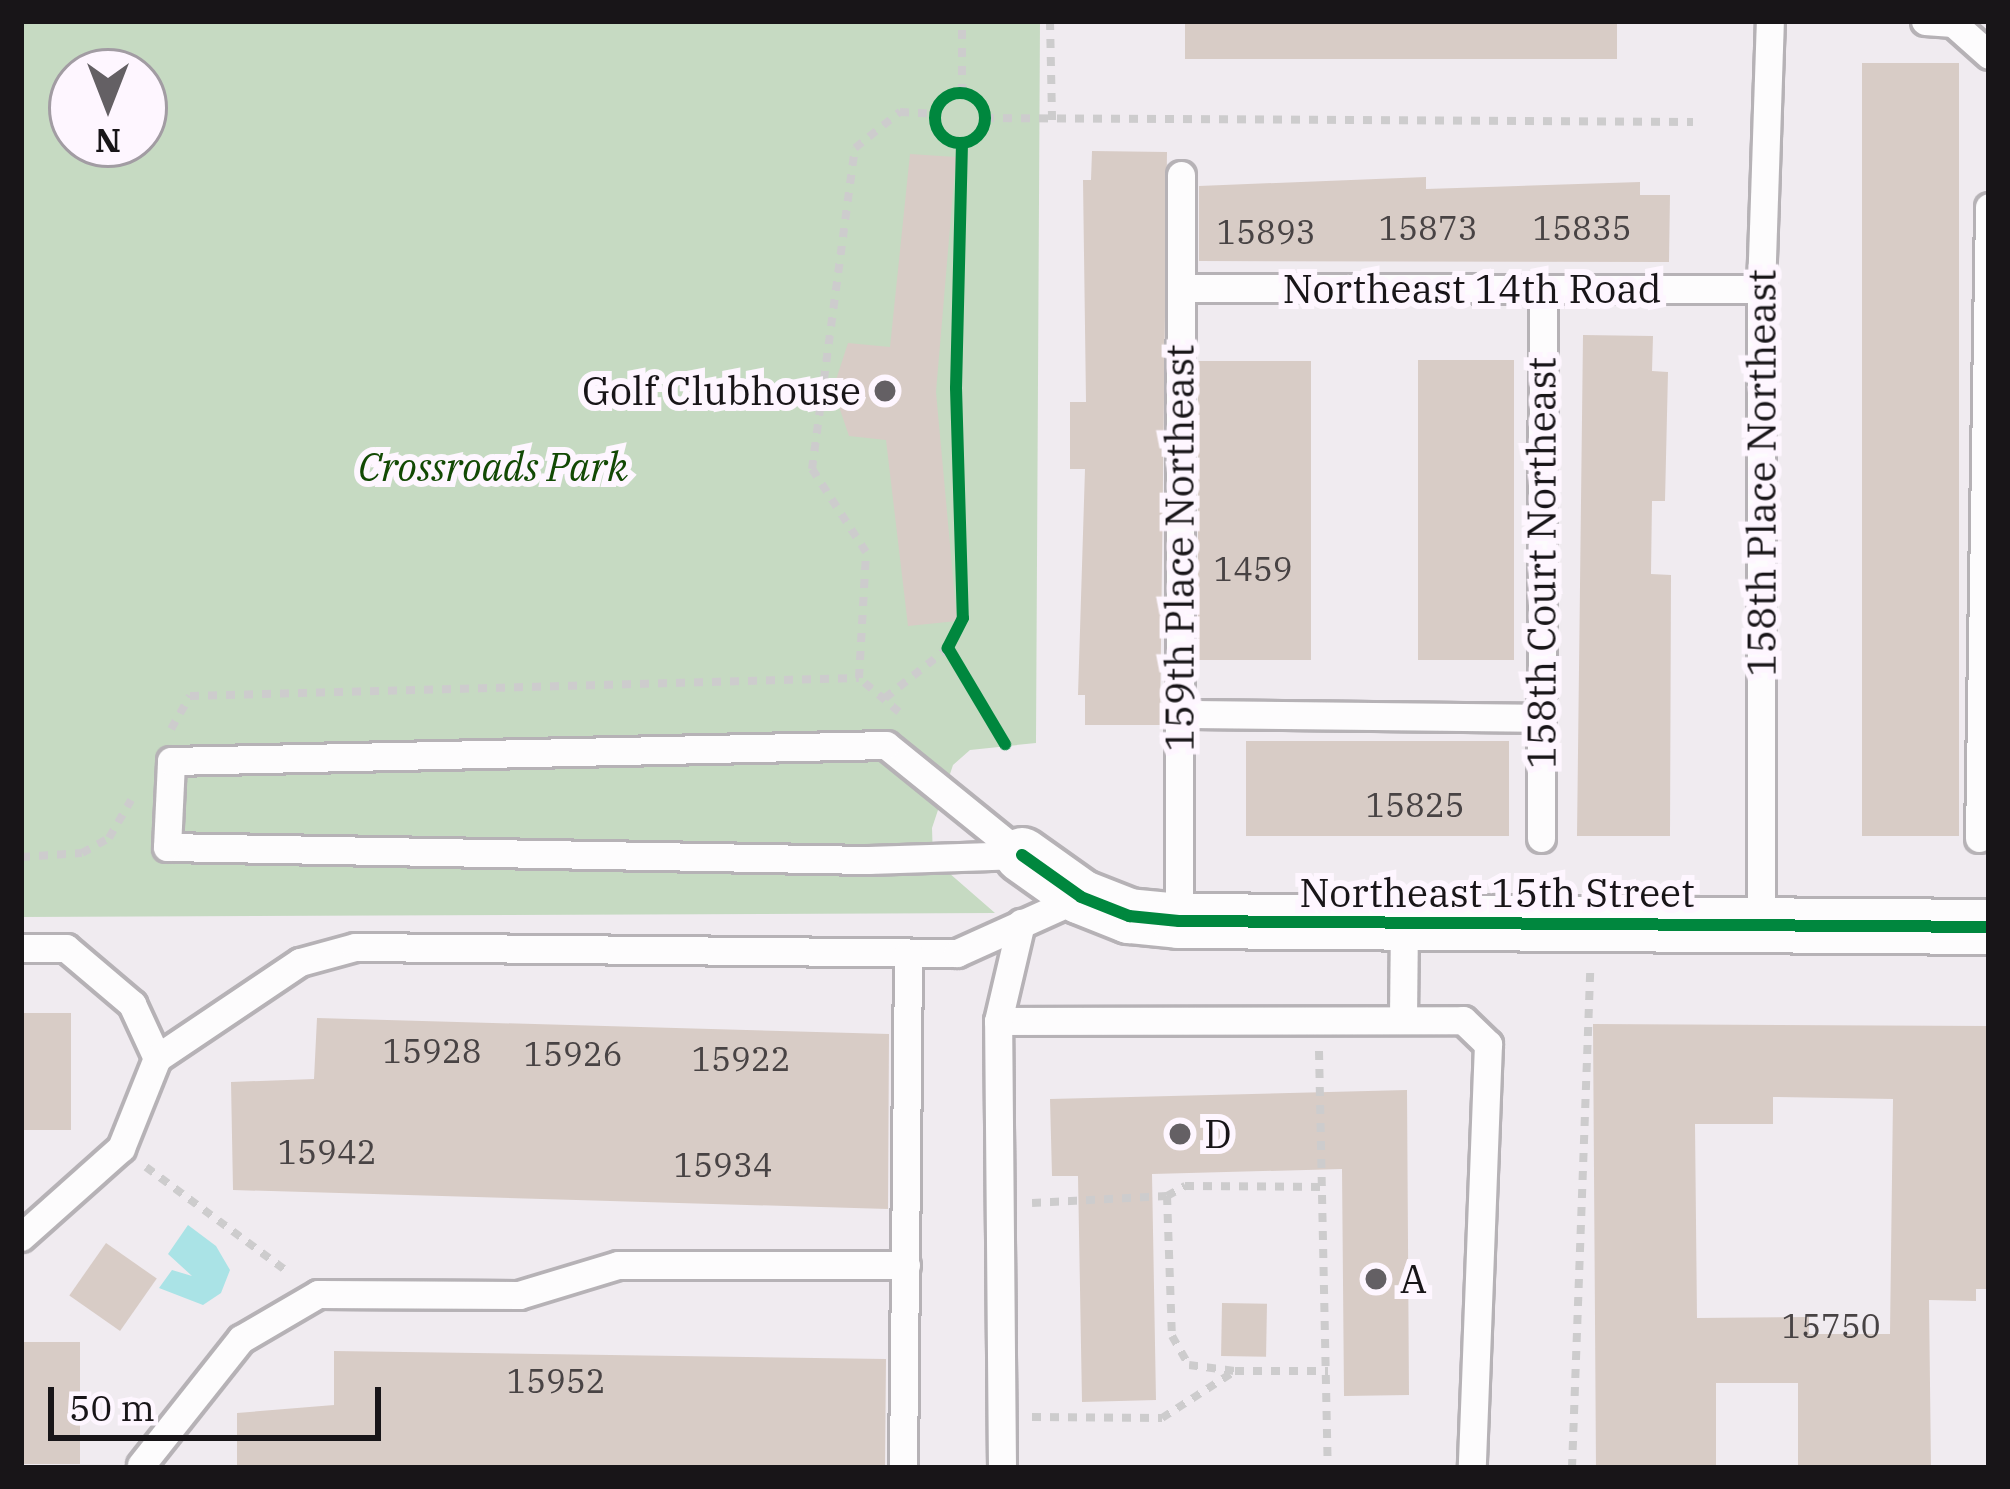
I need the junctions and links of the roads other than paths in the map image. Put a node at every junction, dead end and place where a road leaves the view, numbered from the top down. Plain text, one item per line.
1 (1770, 21) edge
2 (1925, 21) edge
3 (1989, 55) edge
4 (1181, 175) dead end
5 (1989, 207) edge
6 (1182, 288) junction
7 (1544, 289) junction
8 (1761, 289) junction
9 (1988, 380) edge
10 (1985, 712) edge
11 (1183, 714) junction
12 (1540, 718) junction
13 (1541, 838) dead end
14 (1979, 838) dead end
15 (1022, 855) junction
16 (1081, 897) junction
17 (1179, 921) junction
18 (1404, 922) junction
19 (1022, 923) junction
20 (1761, 924) junction
21 (1989, 928) edge
22 (21, 948) edge
23 (908, 952) junction
24 (1403, 1018) junction
25 (998, 1021) junction
26 (157, 1058) junction
27 (21, 1237) edge
28 (906, 1265) junction
29 (141, 1467) edge
30 (903, 1468) edge
31 (1002, 1468) edge
32 (1472, 1468) edge

1 - 8 lane, 158th Place Northeast
2 - 3 lane
4 - 6 lane, 159th Place Northeast
5 - 9 lane
6 - 7 lane, Northeast 14th Road
6 - 11 lane, 159th Place Northeast
7 - 8 lane, Northeast 14th Road
7 - 12 lane, 158th Court Northeast
8 - 20 lane, 158th Place Northeast
9 - 10 lane
10 - 14 lane
11 - 12 lane
11 - 17 lane, 159th Place Northeast
12 - 13 lane, 158th Court Northeast
15 - 15 lane
15 - 16 street, Northeast 15th Street
16 - 17 street, Northeast 15th Street
16 - 19 lane
17 - 18 street, Northeast 15th Street
18 - 20 street, Northeast 15th Street
18 - 24 lane
19 - 23 lane
19 - 25 lane
20 - 21 street, Northeast 15th Street
22 - 26 lane
23 - 26 lane
23 - 28 lane
24 - 25 lane
24 - 32 lane
25 - 31 lane
26 - 27 lane
28 - 29 lane
28 - 30 lane

